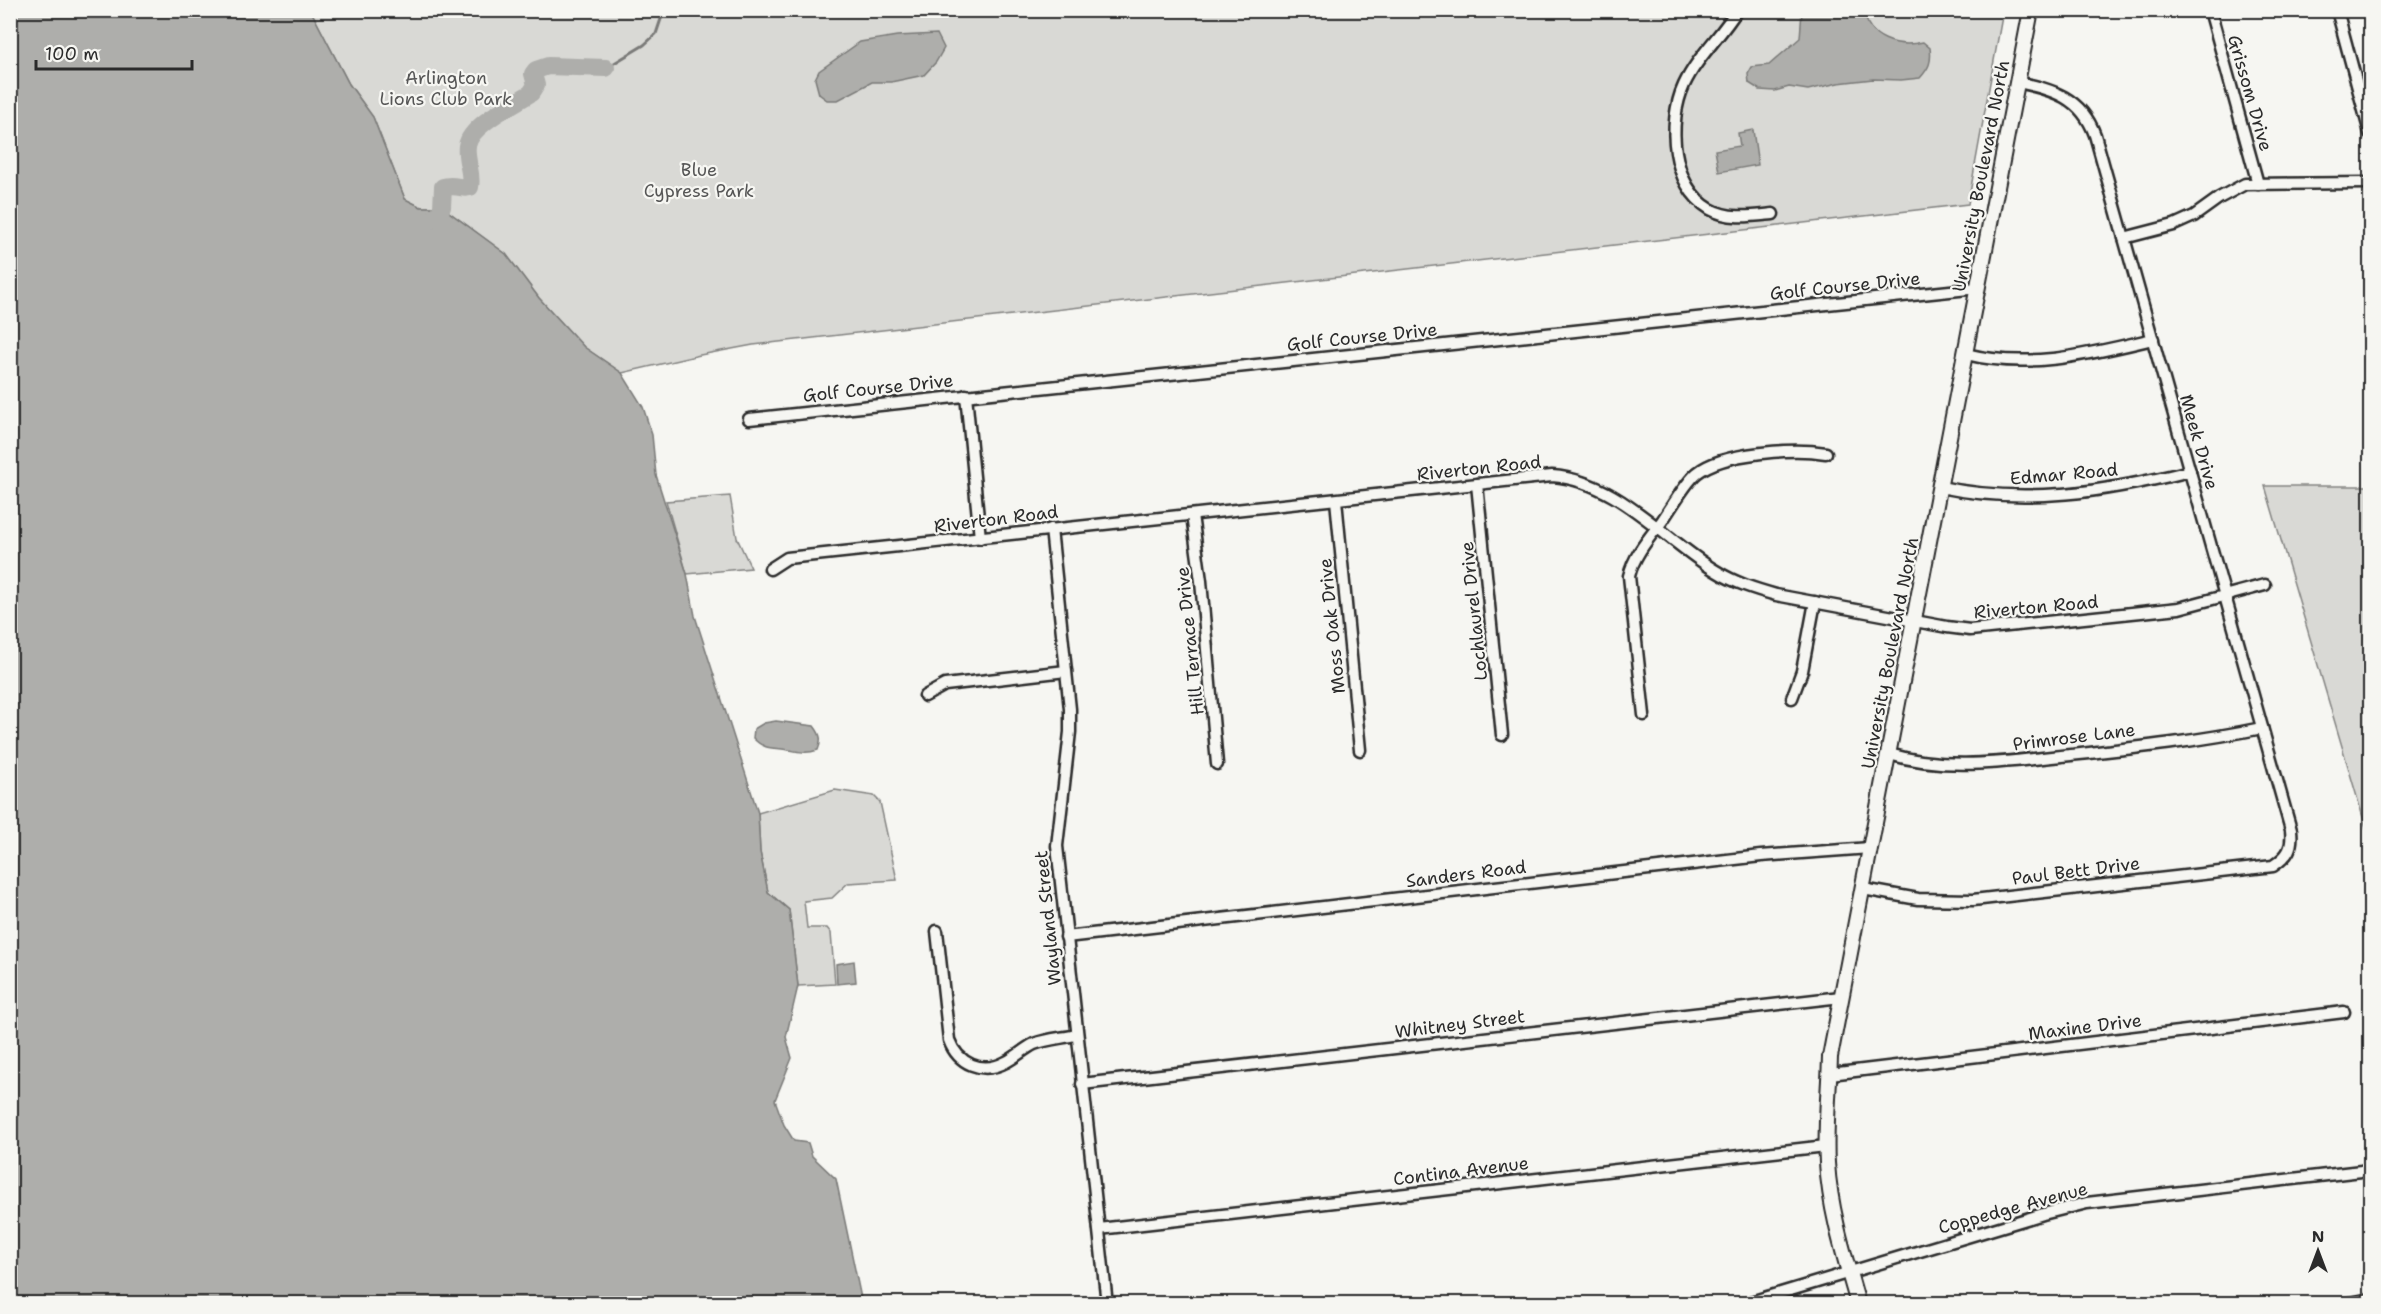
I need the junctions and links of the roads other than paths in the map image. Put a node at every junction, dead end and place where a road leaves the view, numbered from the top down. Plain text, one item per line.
1 (1737, 10) edge
2 (2031, 10) edge
3 (2210, 10) edge
4 (2337, 10) edge
5 (2018, 82) junction
6 (2370, 133) edge
7 (2370, 183) edge
8 (2258, 184) junction
9 (1773, 214) dead end
10 (2124, 238) junction
11 (1978, 288) junction
12 (2153, 339) junction
13 (1966, 354) junction
14 (966, 395) junction
15 (749, 419) dead end
16 (1826, 453) dead end
17 (2190, 471) junction
18 (1477, 484) junction
19 (1940, 487) junction
20 (1336, 500) junction
21 (1192, 515) junction
22 (1657, 528) junction
23 (1051, 530) junction
24 (980, 538) junction
25 (770, 569) dead end
26 (2265, 585) dead end
27 (2225, 596) junction
28 (1815, 602) junction
29 (1914, 620) junction
30 (1066, 671) junction
31 (925, 696) dead end
32 (1792, 698) dead end
33 (1644, 715) dead end
34 (2262, 728) junction
35 (1502, 735) dead end
36 (1360, 750) dead end
37 (1889, 754) junction
38 (1217, 764) dead end
39 (1870, 848) junction
40 (2288, 854) joint
41 (1863, 889) junction
42 (937, 931) dead end
43 (1066, 938) junction
44 (1841, 997) junction
45 (2344, 1012) dead end
46 (1076, 1035) junction
47 (1830, 1074) junction
48 (1082, 1084) junction
49 (1826, 1146) junction
50 (2370, 1170) edge
51 (1099, 1229) junction
52 (1849, 1271) junction
53 (2370, 1299) edge
54 (1107, 1304) edge
55 (1744, 1304) edge
56 (1858, 1304) edge
57 (2345, 1304) edge

1 - 9 street
2 - 5 street, University Boulevard North
3 - 8 street, Grissom Drive
4 - 6 street
5 - 10 street, Meek Drive
5 - 11 street, University Boulevard North
7 - 8 street
8 - 10 street
10 - 12 street, Meek Drive
11 - 13 street, University Boulevard North
11 - 14 street, Golf Course Drive
12 - 13 street
12 - 17 street, Meek Drive
13 - 19 street, University Boulevard North
14 - 15 street, Golf Course Drive
14 - 24 street
16 - 22 street
17 - 19 street, Edmar Road
17 - 27 street, Meek Drive
18 - 20 street, Riverton Road
18 - 22 street, Riverton Road
18 - 35 street, Lochlaurel Drive
19 - 29 street, University Boulevard North
20 - 21 street, Riverton Road
20 - 36 street, Moss Oak Drive
21 - 23 street, Riverton Road
21 - 38 street, Hill Terrace Drive
22 - 28 street, Riverton Road
22 - 33 street
23 - 24 street, Riverton Road
23 - 30 street, Wayland Street
24 - 25 street, Riverton Road
26 - 27 street, Riverton Road
27 - 29 street, Riverton Road
27 - 34 street, Meek Drive
28 - 29 street, Riverton Road
28 - 32 street
29 - 37 street, University Boulevard North
30 - 31 street
30 - 43 street, Wayland Street
34 - 37 street, Primrose Lane
34 - 40 street, Meek Drive
37 - 39 street, University Boulevard North
39 - 41 street, University Boulevard North
39 - 43 street, Sanders Road
40 - 41 street, Paul Bett Drive
41 - 44 street, University Boulevard North
42 - 46 street
43 - 46 street, Wayland Street
44 - 47 street, University Boulevard North
44 - 48 street, Whitney Street
45 - 47 street, Maxine Drive
46 - 48 street, Wayland Street
47 - 49 street, University Boulevard North
48 - 51 street, Wayland Street
49 - 51 street, Contina Avenue
49 - 52 street, University Boulevard North
50 - 52 street, Coppedge Avenue
51 - 54 street, Wayland Street
52 - 55 street, Coppedge Avenue
52 - 56 street, University Boulevard North
53 - 57 street

